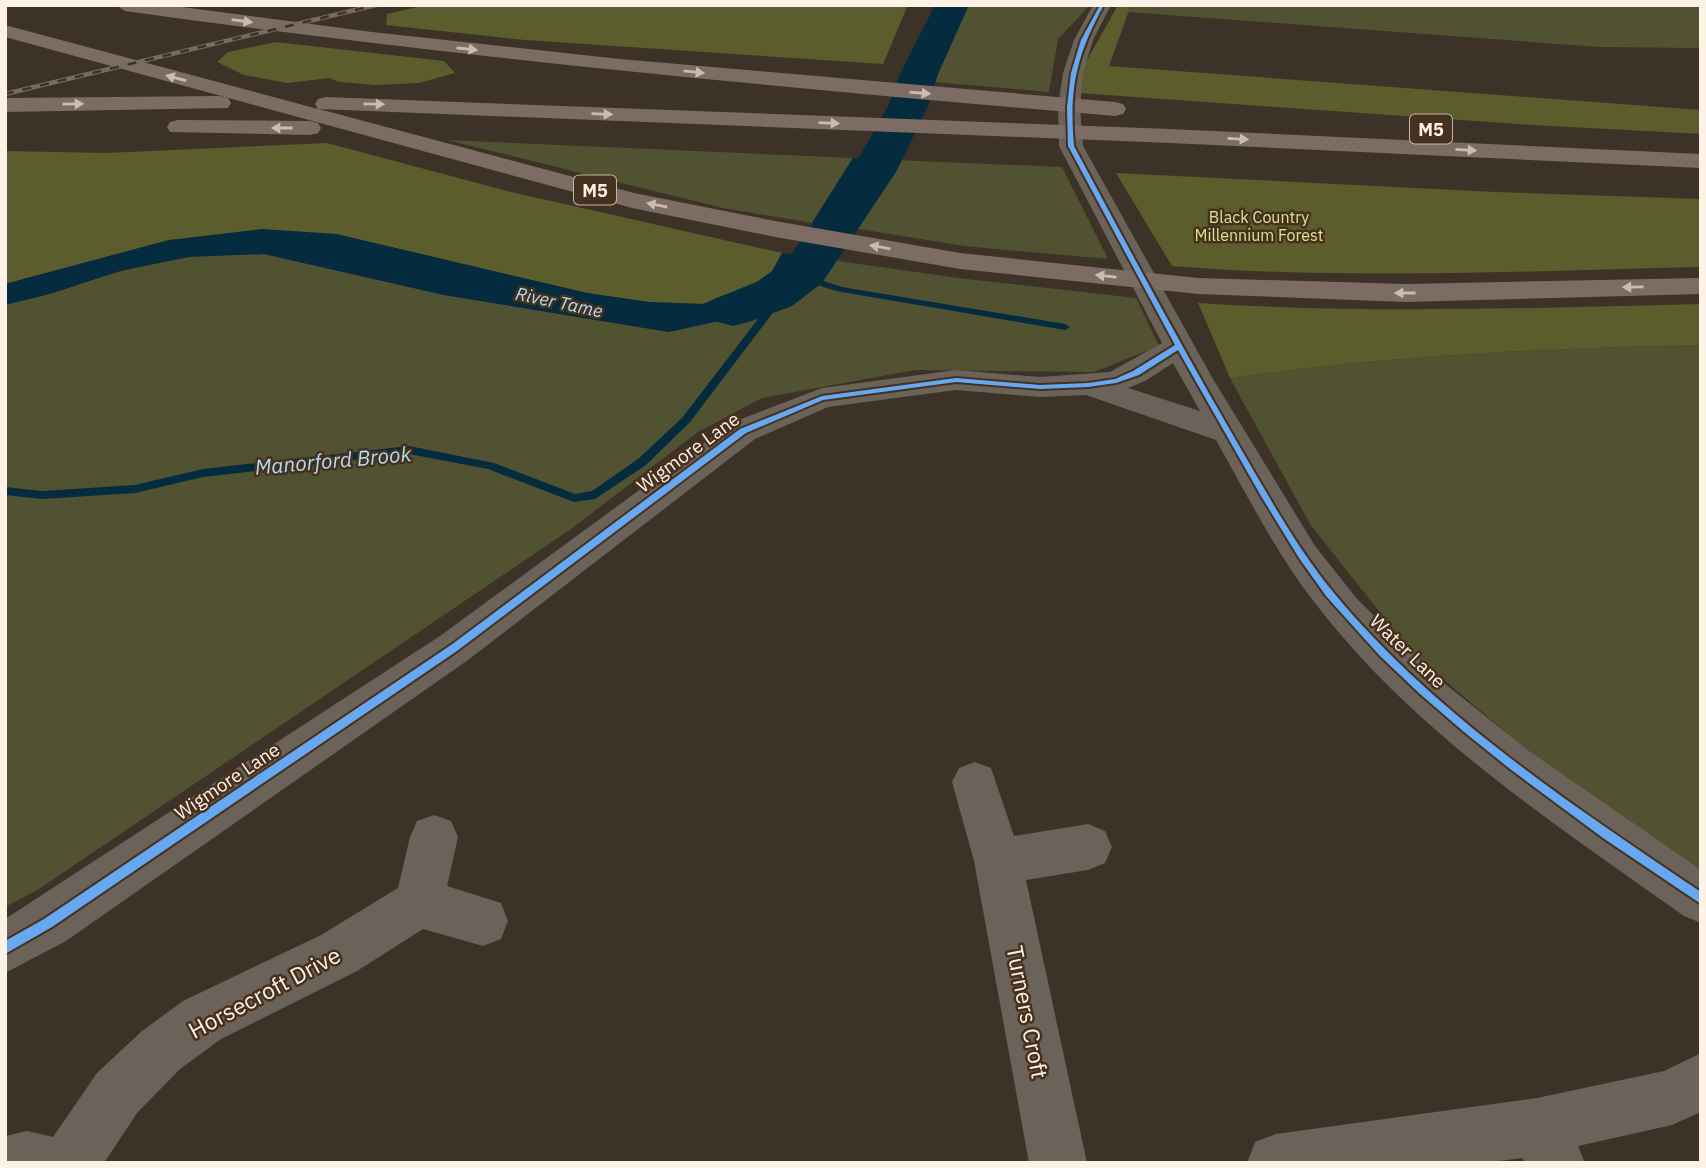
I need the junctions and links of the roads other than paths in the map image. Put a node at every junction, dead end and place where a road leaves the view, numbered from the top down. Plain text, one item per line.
1 (125, 5) edge
2 (1102, 5) edge
3 (5, 32) edge
4 (5, 105) edge
5 (1134, 111) dead end
6 (1190, 115) dead end
7 (151, 127) dead end
8 (1701, 145) edge
9 (1701, 161) edge
10 (1701, 183) edge
11 (1701, 286) edge
12 (1179, 346) junction
13 (1088, 386) junction
14 (1228, 432) junction
15 (975, 782) dead end
16 (434, 837) dead end
17 (1088, 847) dead end
18 (998, 861) junction
19 (1701, 899) edge
20 (419, 903) junction
21 (482, 922) dead end
22 (5, 948) edge
23 (1701, 1081) edge
24 (1547, 1145) edge
25 (11, 1163) edge
26 (44, 1163) edge
27 (70, 1163) edge
28 (1058, 1163) edge
29 (1276, 1163) edge

1 -> 5 highway
2 - 12 street
11 -> 3 highway, M5
4 -> 9 highway, M5
6 - 8 highway, M5
10 -> 7 highway, M5
12 - 13 street, Wigmore Lane
12 - 14 street, Water Lane
13 - 14 street, Wigmore Lane
13 - 22 street, Wigmore Lane
14 - 19 street, Water Lane
15 - 18 street, Turners Croft
16 - 20 street
17 - 18 street
18 - 28 street, Turners Croft
20 - 21 street
20 - 27 street, Horsecroft Drive
23 - 24 street
24 - 29 street
25 - 26 street

